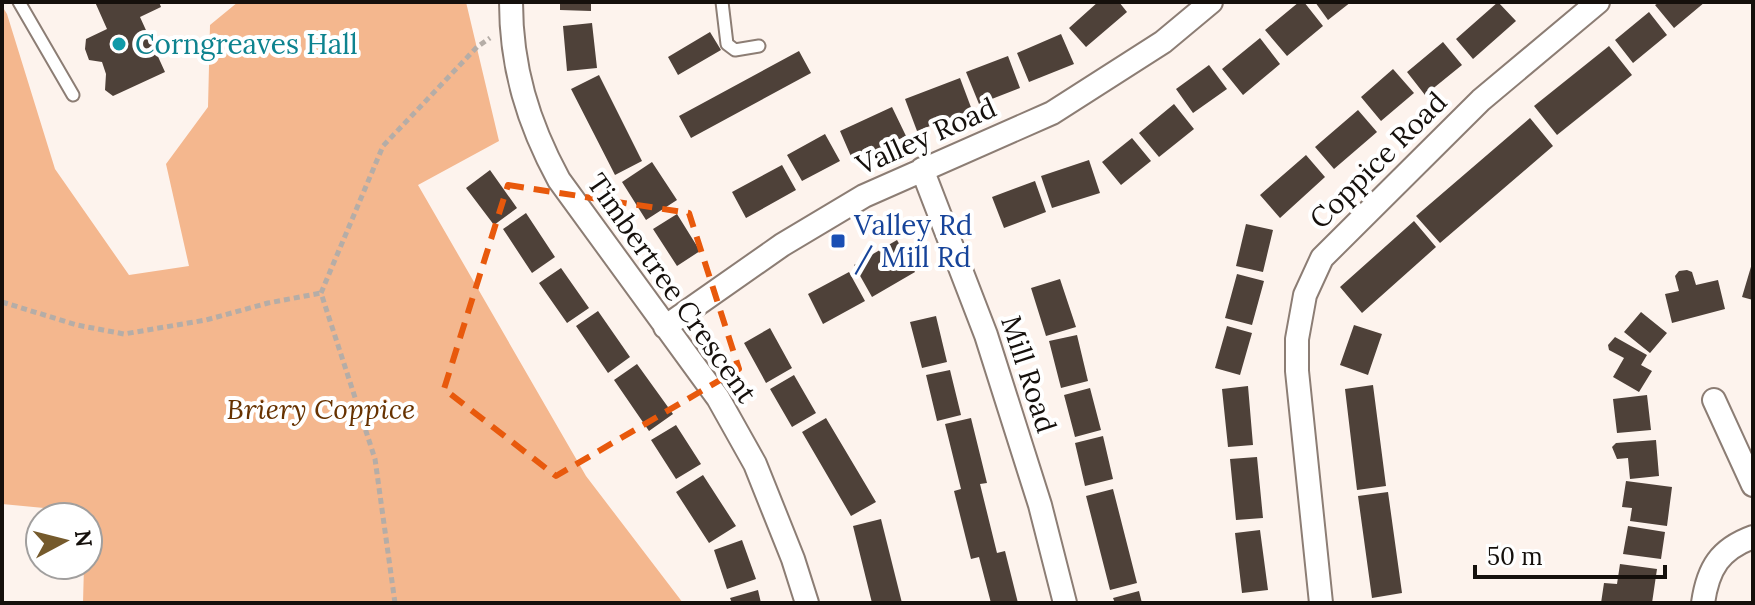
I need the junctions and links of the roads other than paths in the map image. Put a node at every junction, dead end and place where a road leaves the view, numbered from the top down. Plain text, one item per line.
1 (19, 2) edge
2 (722, 2) edge
3 (1211, 2) edge
4 (1598, 2) edge
5 (511, 12) edge
6 (759, 46) dead end
7 (73, 95) dead end
8 (922, 169) junction
9 (665, 327) junction
10 (1714, 400) dead end
11 (1753, 485) edge
12 (1753, 537) edge
13 (807, 603) edge
14 (1065, 603) edge
15 (1321, 603) edge
16 (1703, 603) edge

1 - 7 lane
2 - 6 lane
3 - 8 street, Valley Road
4 - 15 street, Coppice Road
5 - 9 street, Timbertree Crescent
8 - 9 street, Valley Road
8 - 14 street, Mill Road
9 - 13 street, Timbertree Crescent
10 - 11 street
12 - 16 street

